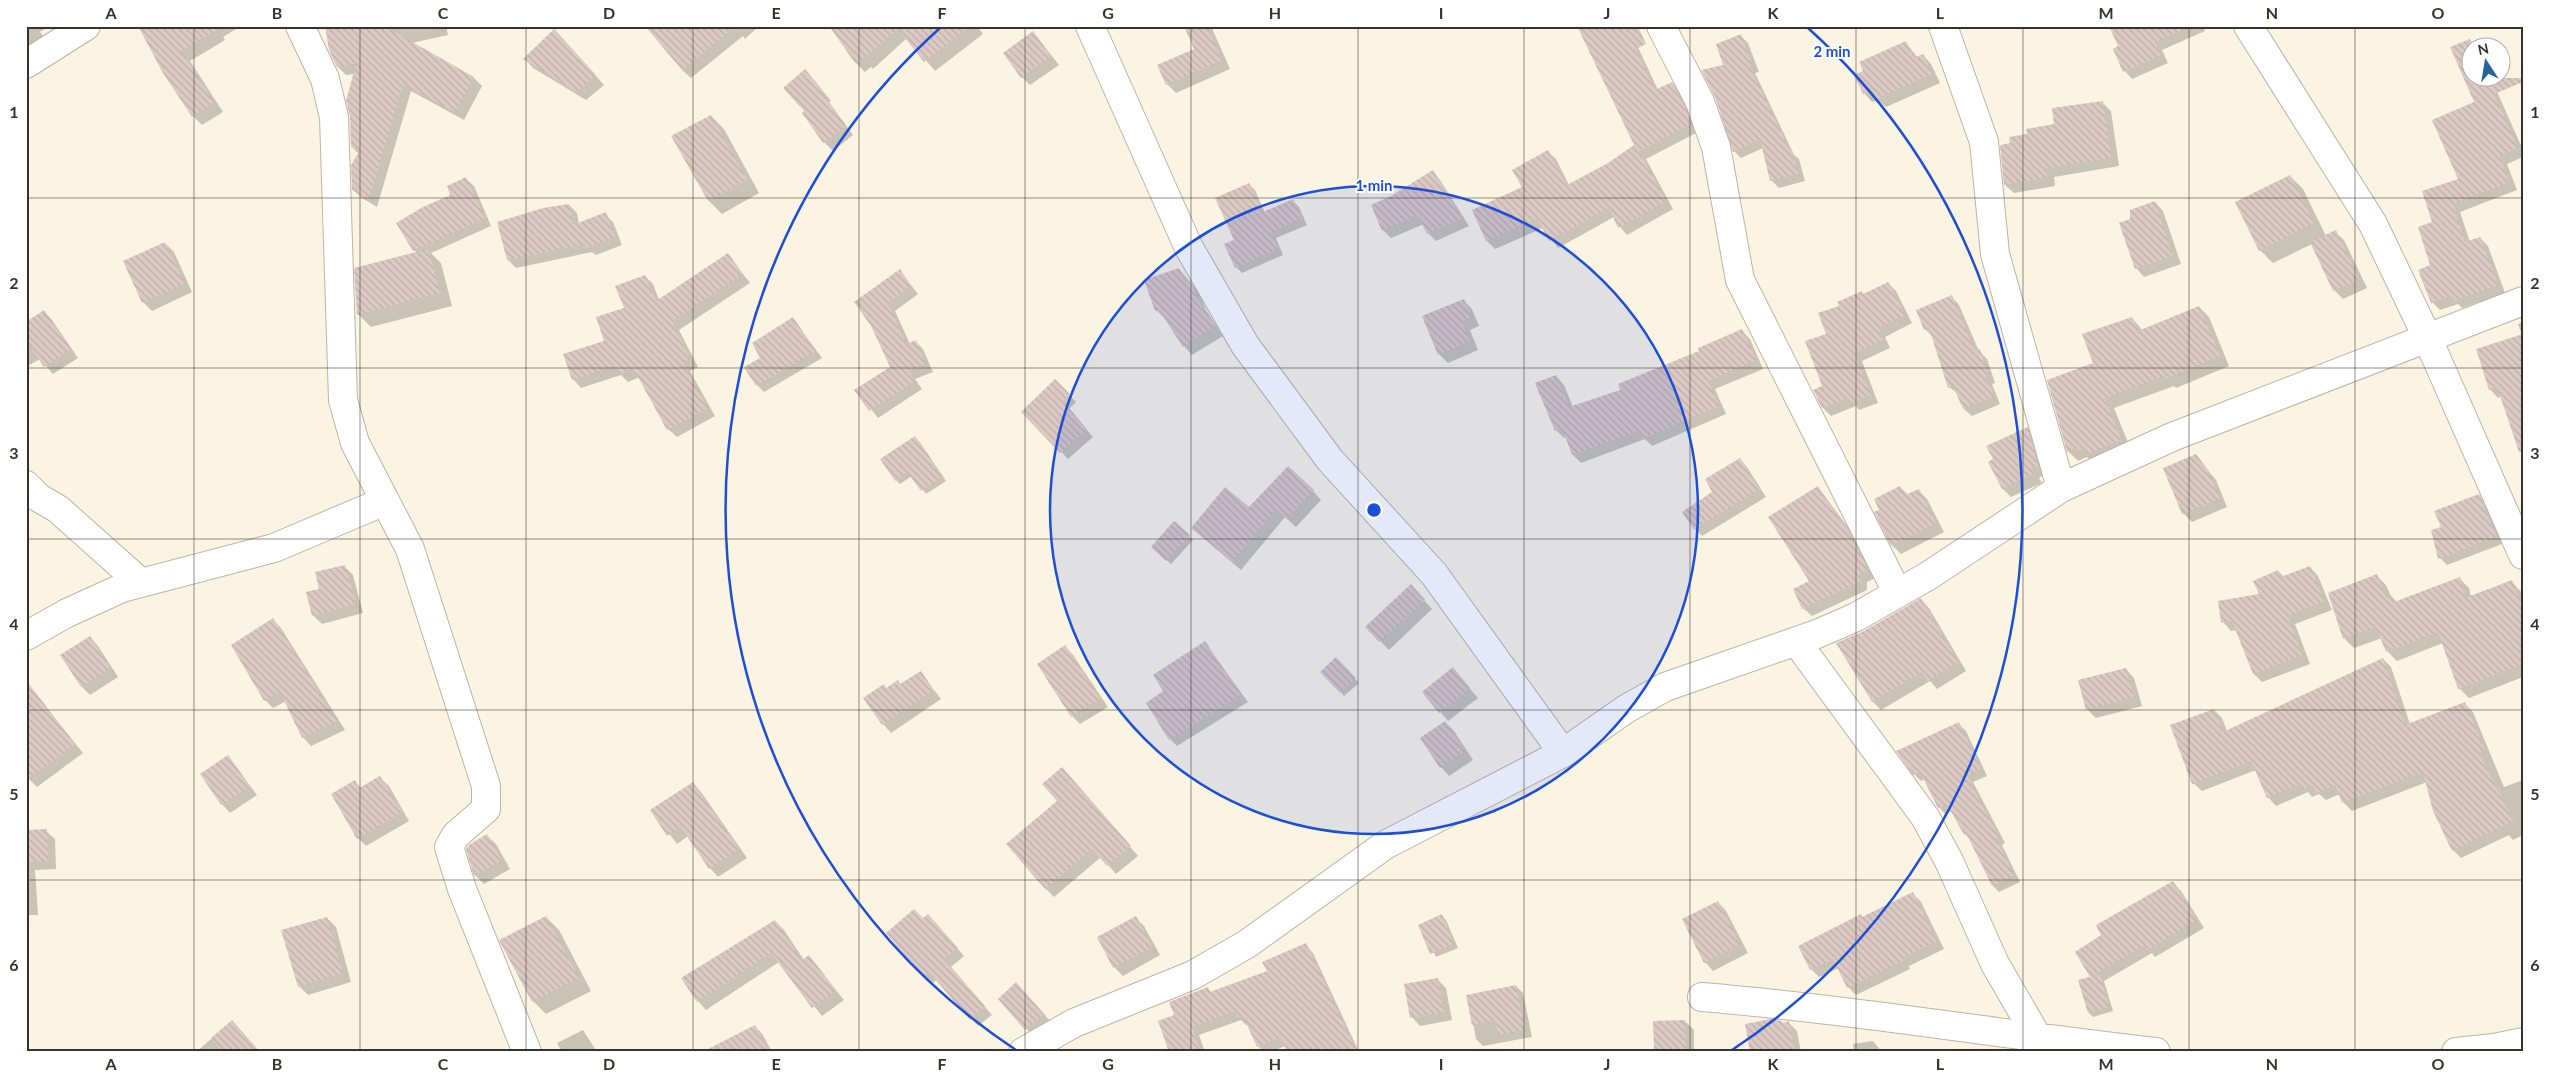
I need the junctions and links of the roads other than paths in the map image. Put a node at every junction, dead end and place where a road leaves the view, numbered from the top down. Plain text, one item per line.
1 (86, 26) edge
2 (300, 26) edge
3 (1090, 26) edge
4 (1661, 26) edge
5 (1943, 26) edge
6 (2248, 26) edge
7 (26, 64) edge
8 (2523, 301) edge
9 (2427, 337) junction
10 (26, 485) edge
11 (2061, 488) junction
12 (385, 501) junction
13 (2523, 555) edge
14 (141, 583) junction
15 (1896, 592) junction
16 (26, 636) edge
17 (1796, 641) junction
18 (1563, 753) junction
19 (1702, 997) dead end
20 (2523, 1042) edge
21 (2042, 1045) edge
22 (2492, 1050) edge
23 (527, 1052) edge
24 (1023, 1052) edge
25 (2156, 1052) edge
26 (2456, 1052) edge

1 - 7 street
2 - 12 street
3 - 18 street
4 - 15 street
5 - 11 street
6 - 9 street
8 - 9 street
9 - 11 street
9 - 13 street
10 - 14 street
11 - 15 street
12 - 14 street
12 - 23 street
14 - 16 street
15 - 17 street
17 - 18 street
17 - 21 street
18 - 24 street
19 - 21 street
20 - 22 street
21 - 25 street
22 - 26 street

